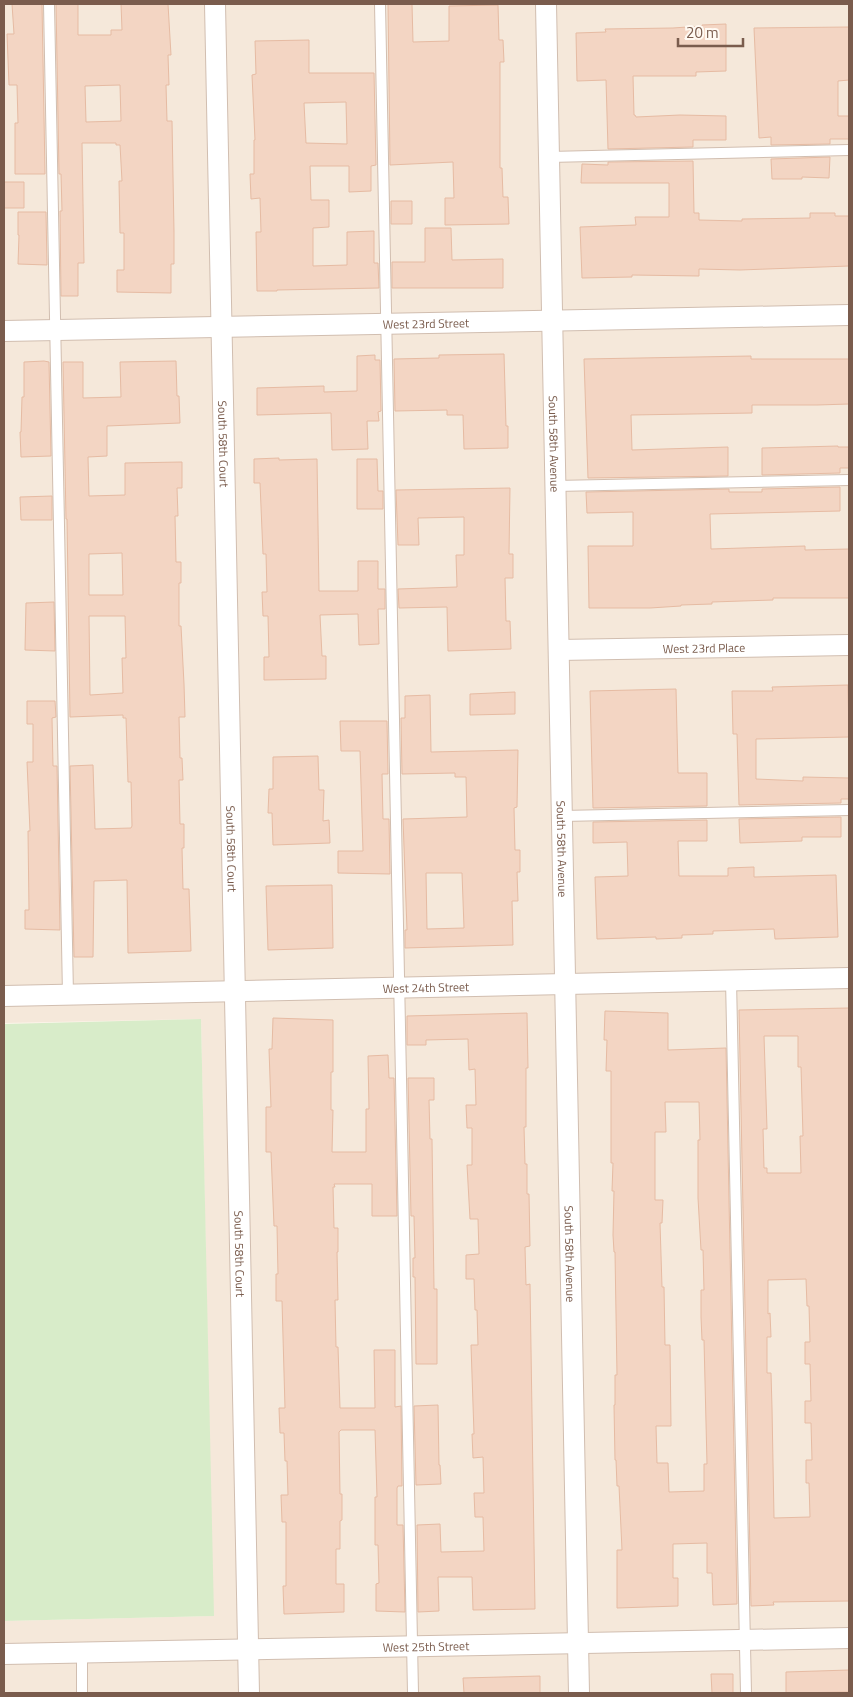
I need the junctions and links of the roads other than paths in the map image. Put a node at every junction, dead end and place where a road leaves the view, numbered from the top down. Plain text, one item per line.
1 (49, 4) edge
2 (214, 4) edge
3 (380, 4) edge
4 (546, 4) edge
5 (849, 150) edge
6 (549, 157) junction
7 (849, 315) edge
8 (552, 320) junction
9 (386, 324) junction
10 (221, 327) junction
11 (55, 330) junction
12 (4, 331) edge
13 (849, 480) edge
14 (555, 486) junction
15 (849, 645) edge
16 (559, 650) junction
17 (849, 810) edge
18 (562, 816) junction
19 (849, 978) edge
20 (731, 980) junction
21 (565, 984) junction
22 (399, 988) junction
23 (234, 991) junction
24 (68, 995) junction
25 (4, 996) edge
26 (849, 1638) edge
27 (744, 1640) junction
28 (578, 1643) junction
29 (412, 1646) junction
30 (248, 1649) junction
31 (82, 1653) junction
32 (4, 1654) edge
33 (82, 1693) edge
34 (248, 1693) edge
35 (413, 1693) edge
36 (579, 1693) edge
37 (746, 1693) edge

1 - 11 lane
2 - 10 street, South 58th Court
3 - 9 lane
4 - 6 street, South 58th Avenue
5 - 6 lane
6 - 8 street, South 58th Avenue
7 - 8 street, West 23rd Street
8 - 9 street, West 23rd Street
8 - 14 street, South 58th Avenue
9 - 10 street, West 23rd Street
9 - 22 lane
10 - 11 street, West 23rd Street
10 - 23 street, South 58th Court
11 - 12 street, West 23rd Street
11 - 24 lane
13 - 14 lane
14 - 16 street, South 58th Avenue
15 - 16 street, West 23rd Place
16 - 18 street, South 58th Avenue
17 - 18 lane
18 - 21 street, South 58th Avenue
19 - 20 street, West 24th Street
20 - 21 street, West 24th Street
20 - 27 lane
21 - 22 street, West 24th Street
21 - 28 street, South 58th Avenue
22 - 23 street, West 24th Street
22 - 29 lane
23 - 24 street, West 24th Street
23 - 30 street, South 58th Court
24 - 25 street, West 24th Street
26 - 27 street, West 25th Street
27 - 28 street, West 25th Street
27 - 37 lane
28 - 29 street, West 25th Street
28 - 36 street, South 58th Avenue
29 - 30 street, West 25th Street
29 - 35 lane
30 - 31 street, West 25th Street
30 - 34 street, South 58th Court
31 - 32 street, West 25th Street
31 - 33 lane

